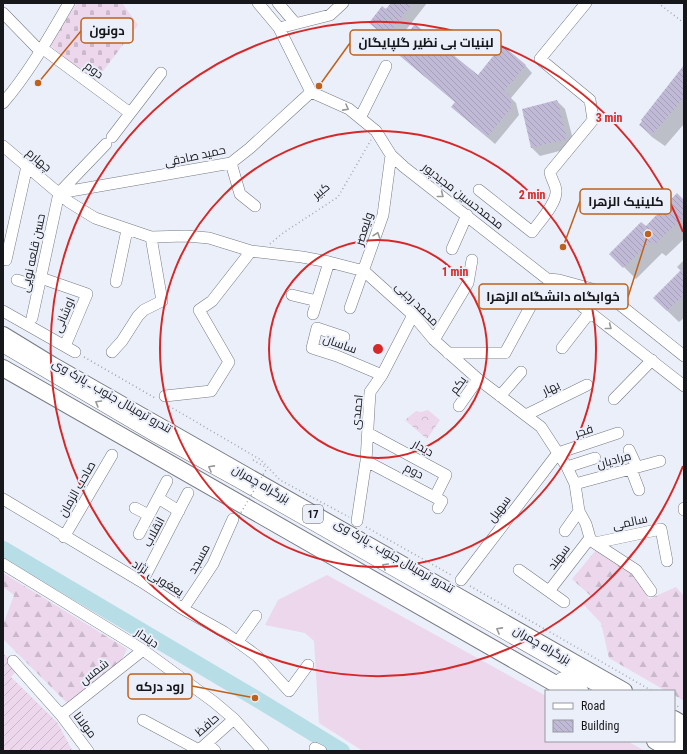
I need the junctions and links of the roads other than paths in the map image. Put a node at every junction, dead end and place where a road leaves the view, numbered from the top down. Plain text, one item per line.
1 (69, 3) edge
2 (258, 3) edge
3 (278, 3) edge
4 (343, 3) edge
5 (586, 3) edge
6 (3, 13) edge
7 (295, 23) junction
8 (279, 28) junction
9 (41, 50) junction
10 (386, 66) dead end
11 (161, 73) dead end
12 (311, 92) junction
13 (3, 103) edge
14 (130, 114) junction
15 (360, 118) junction
16 (3, 146) edge
17 (391, 154) junction
18 (231, 163) junction
19 (27, 166) junction
20 (479, 190) dead end
21 (59, 193) junction
22 (254, 206) dead end
23 (466, 215) junction
24 (128, 230) junction
25 (151, 237) junction
26 (452, 249) dead end
27 (256, 252) junction
28 (6, 260) dead end
29 (472, 260) dead end
30 (329, 262) junction
31 (364, 271) junction
32 (547, 279) junction
33 (17, 280) dead end
34 (40, 282) junction
35 (116, 282) dead end
36 (540, 289) dead end
37 (292, 294) dead end
38 (317, 301) junction
39 (350, 308) dead end
40 (3, 311) edge
41 (590, 312) junction
42 (313, 314) dead end
43 (413, 315) junction
44 (32, 318) dead end
45 (3, 335) edge
46 (344, 337) dead end
47 (434, 340) junction
48 (65, 346) junction
49 (3, 347) edge
50 (562, 348) dead end
51 (75, 352) road end
52 (112, 352) dead end
53 (448, 353) junction
54 (684, 356) edge
55 (3, 359) edge
56 (652, 360) junction
57 (3, 368) edge
58 (521, 372) dead end
59 (382, 375) junction
60 (478, 379) junction
61 (587, 385) dead end
62 (684, 386) edge
63 (500, 396) junction
64 (614, 399) dead end
65 (162, 400) road end
66 (459, 406) dead end
67 (526, 414) junction
68 (368, 433) junction
69 (618, 433) dead end
70 (629, 450) dead end
71 (558, 453) junction
72 (112, 455) dead end
73 (595, 458) dead end
74 (366, 461) junction
75 (660, 461) dead end
76 (567, 467) junction
77 (634, 468) junction
78 (167, 481) dead end
79 (575, 484) junction
80 (639, 490) dead end
81 (188, 493) dead end
82 (436, 497) junction
83 (158, 498) junction
84 (3, 499) edge
85 (134, 508) dead end
86 (438, 508) dead end
87 (179, 511) junction
88 (579, 511) junction
89 (149, 515) junction
90 (236, 518) road end
91 (357, 521) road end
92 (565, 531) dead end
93 (140, 534) dead end
94 (64, 537) junction
95 (592, 540) junction
96 (667, 561) dead end
97 (3, 564) edge
98 (519, 570) dead end
99 (461, 580) road end
100 (142, 582) junction
101 (651, 591) dead end
102 (549, 592) junction
103 (564, 602) dead end
104 (183, 609) junction
105 (256, 616) dead end
106 (238, 641) junction
107 (143, 650) junction
108 (13, 661) dead end
109 (308, 665) dead end
110 (566, 690) edge
111 (581, 690) edge
112 (604, 690) edge
113 (622, 690) edge
114 (61, 715) junction
115 (234, 719) junction
116 (144, 720) dead end
117 (675, 720) edge
118 (684, 725) edge
119 (675, 731) edge
120 (684, 736) edge
121 (657, 742) edge
122 (673, 742) edge
123 (201, 748) edge
124 (684, 748) edge
125 (88, 751) edge
126 (215, 751) edge
127 (263, 751) edge
128 (673, 751) edge

1 - 9 street
2 - 8 street
3 - 7 street
4 - 7 street
5 - 20 street
6 - 9 street, دوم
7 - 8 street
8 - 12 street
9 - 13 street
9 - 14 street, دوم
10 - 15 street
11 - 14 street
12 -> 15 street, محمدحسین مجیدپور
12 - 18 street, حمید صادقی
14 - 21 street
15 - 17 street, محمدحسین مجیدپور
16 - 19 street, چهارم
17 -> 23 street, محمدحسین مجیدپور
31 -> 17 street, ولیعصر
18 - 21 street, حمید صادقی
18 - 22 street
19 - 21 street, چهارم
19 - 28 street
21 - 24 street, محمد رجبی
21 - 34 street, حسن قلعه نویی
23 - 26 street
23 - 32 street, محمدحسین مجیدپور
24 - 25 street, محمد رجبی
24 - 35 street
25 - 27 street, محمد رجبی
25 - 52 street
27 - 30 street, محمد رجبی
27 - 65 street
29 - 47 street
30 - 31 street, محمد رجبی
30 - 38 street
31 - 39 street, ولیعصر
31 - 43 street, محمد رجبی
32 - 41 street, محمدحسین مجیدپور
32 - 54 street
33 - 34 street
34 - 44 street, حسن قلعه نویی
34 - 48 street, اوشانی
36 - 53 street
37 - 38 street
38 - 42 street
40 - 48 street
41 - 50 street
41 -> 56 street, محمدحسین مجیدپور
43 - 47 street, محمد رجبی
43 - 59 street, احمدی
45 - 113 highway, بزرگراه چمران / 17
46 - 59 street, ساسان
47 - 53 street, محمد رجبی
48 - 51 street
112 -> 49 street, تندرو ترمینال جنوب ـ پارک وی
53 - 60 street, محمد رجبی
55 - 111 street
56 - 62 street, محمدحسین مجیدپور
56 - 64 street
57 - 110 highway, 17
58 - 63 street
59 - 68 street, احمدی
60 - 63 street, محمد رجبی
60 - 66 street, یکم
61 - 67 street, بهار
63 - 67 street, محمد رجبی
67 - 71 street, محمد رجبی
68 - 74 street, احمدی
68 - 82 street, دیدار
69 - 71 street, فجر
70 - 77 street
71 - 76 street, محمد رجبی
71 - 99 street, سهیل
72 - 94 street, صاحب الزمان
73 - 76 street
74 - 82 street, دوم
74 - 91 street, احمدی
75 - 77 street, مرادیان
76 - 79 street, محمد رجبی
77 - 79 street, مرادیان
77 - 80 street
78 - 83 street
79 - 88 street, محمد رجبی
81 - 87 street, انقلاب
82 - 86 street
83 - 87 street
83 - 89 street
84 - 94 street, یعغوبی نژاد
85 - 89 street
87 - 100 street, انقلاب
88 - 92 street
88 - 95 street, محمد رجبی
89 - 93 street
90 - 104 street, مسجد
94 - 100 street, یعغوبی نژاد
95 - 96 street, سالمی
95 - 101 street
95 - 102 street, سهند
97 - 107 street, دیندار
98 - 102 street
100 - 104 street, یعغوبی نژاد
102 - 103 street
104 - 106 street, یعغوبی نژاد
105 - 106 street
106 - 109 street, یعغوبی نژاد
107 - 114 street, شمس
107 - 115 street, دیندار
108 - 114 street, مولانا
114 - 125 street, مولانا
115 - 123 street, حافظ
115 - 127 street, دیندار
116 - 123 street
117 - 118 highway
119 - 120 street
121 - 128 highway
122 - 124 street
123 - 126 street

